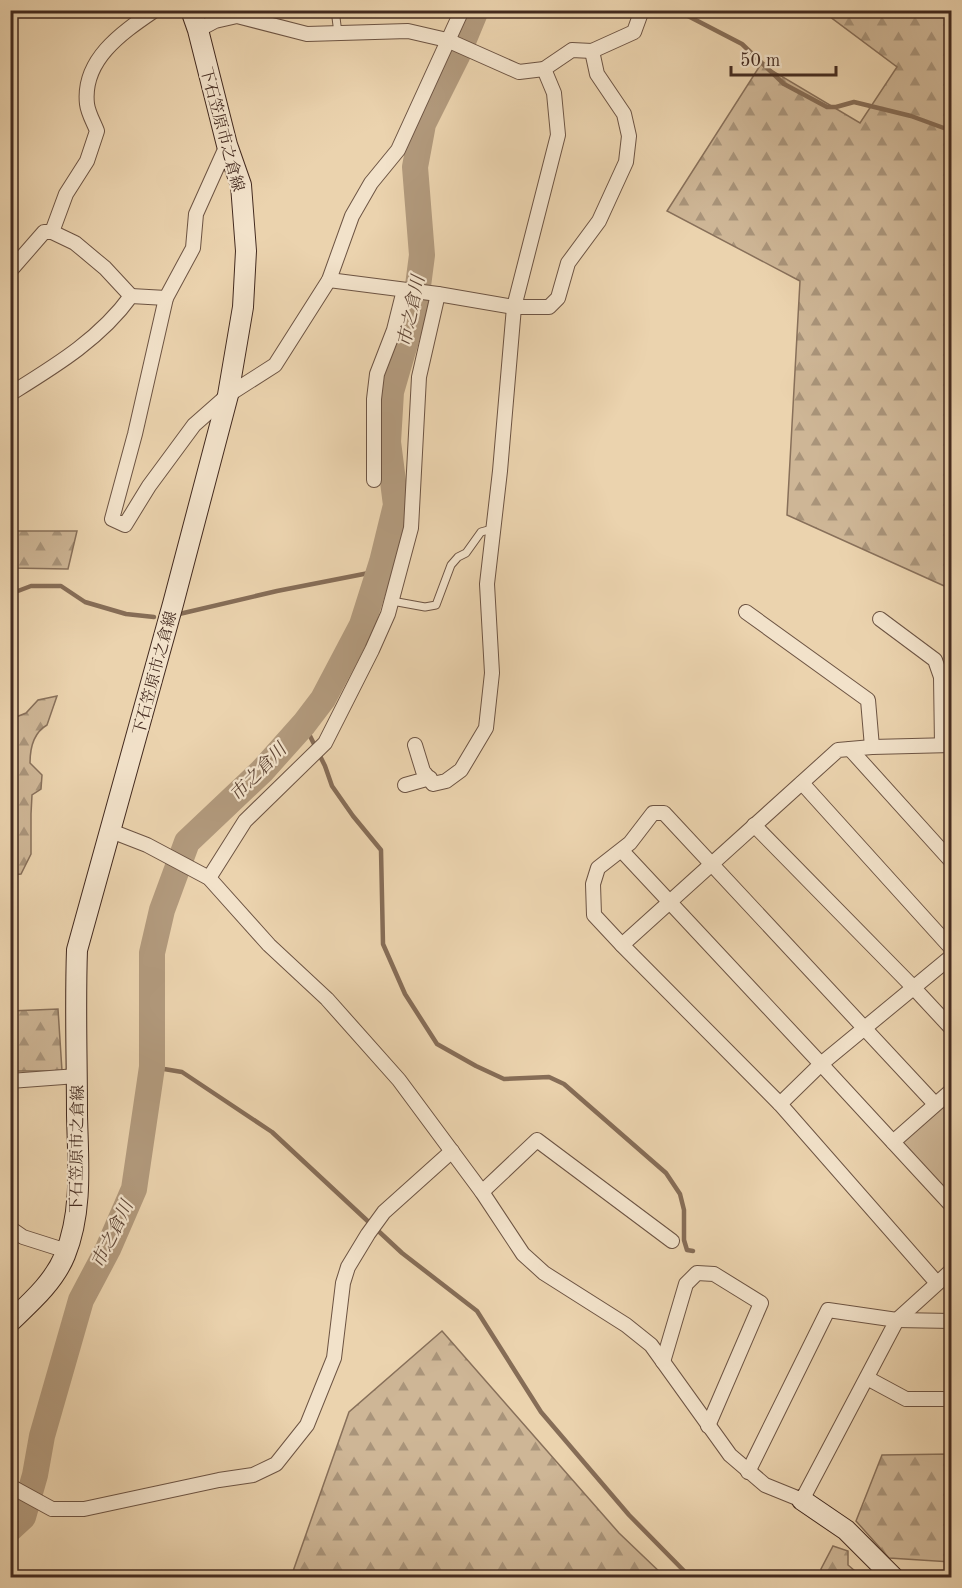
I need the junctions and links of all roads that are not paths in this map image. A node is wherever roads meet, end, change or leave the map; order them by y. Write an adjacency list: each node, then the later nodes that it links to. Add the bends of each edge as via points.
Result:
1 (155, 10): 12 (street, via 103,52 89,75 87,105 97,131)
2 (191, 10): 6 (main road, 下石笠原市之倉線)
3 (335, 10): 7 (lane)
4 (462, 10): 8 (street)
5 (642, 10): 9 (street, via 634,32)
6 (198, 30): 7 (street, via 237,16 307,34); 11 (main road, 下石笠原市之倉線)
7 (338, 33): 8 (street, via 408,31)
8 (447, 40): 10 (street, via 519,72); 14 (street, via 398,150 371,183 352,216)
9 (592, 51): 10 (street, via 572,50); 19 (street, via 597,74 624,114 629,136 626,162 599,221 568,263 558,298 549,307)
10 (544, 69): 19 (street, via 554,93 558,135)
11 (227, 145): 18 (street, via 196,214 193,248); 21 (main road, 下石笠原市之倉線, via 241,185 246,251 243,307)
12 (52, 232): 13 (street, via 44,232); 17 (street, via 75,243)
13 (10, 271)
14 (329, 280): 15 (street); 21 (street, via 275,365)
15 (404, 290): 16 (street); 22 (street, via 377,374)
16 (438, 294): 19 (street); 24 (street, via 419,377 411,528)
17 (131, 296): 18 (street); 20 (street, via 115,317 66,359)
18 (166, 298): 21 (street, via 112,519 125,525 194,425)
19 (513, 307): 23 (street)
20 (10, 394)
21 (228, 395): 35 (main road, 下石笠原市之倉線)
22 (374, 480)
23 (492, 529): 24 (lane, via 481,532 466,553 451,565 436,605 408,606); 31 (street, via 487,595 492,673 486,728 461,770 446,781 433,784)
24 (392, 601): 39 (street, via 325,743 244,821)
25 (746, 612): 29 (street, via 868,700)
26 (880, 619): 28 (street, via 935,660)
27 (415, 745): 31 (street, via 423,771)
28 (947, 745): 29 (street)
29 (872, 747): 30 (street)
30 (850, 749): 32 (street, via 838,750); 37 (street)
31 (430, 778): 33 (street)
32 (802, 783): 34 (street); 42 (street)
33 (405, 785)
34 (754, 825): 38 (street); 44 (street)
35 (111, 831): 39 (street); 48 (main road, 下石笠原市之倉線, via 77,950)
36 (622, 851): 38 (street, via 653,813 664,813); 40 (street); 41 (street, via 598,868 592,884 594,915)
37 (951, 862)
38 (712, 865): 40 (street); 45 (street)
39 (209, 878): 54 (street, via 269,945 327,999 399,1080)
40 (669, 904): 41 (street); 47 (street)
41 (622, 945): 51 (street)
42 (951, 949)
43 (951, 956): 44 (street)
44 (913, 987): 45 (street); 46 (street)
45 (864, 1028): 47 (street); 52 (street)
46 (951, 1029)
47 (821, 1064): 51 (street); 53 (street)
48 (77, 1076): 49 (street); 59 (main road, 下石笠原市之倉線, via 78,1190)
49 (10, 1081)
50 (951, 1090): 52 (street)
51 (780, 1104): 61 (street)
52 (935, 1104): 53 (street)
53 (893, 1142): 56 (street)
54 (452, 1151): 55 (street); 70 (street, via 384,1212 348,1267 333,1358 307,1425 276,1464 254,1475 84,1509 52,1509)
55 (482, 1192): 58 (street, via 537,1140); 65 (street, via 523,1254 544,1273 626,1325 651,1345)
56 (951, 1206)
57 (10, 1228): 59 (street, via 24,1237)
58 (672, 1241)
59 (67, 1251): 64 (main road, 下石笠原市之倉線, via 45,1288)
60 (951, 1270): 61 (street)
61 (937, 1283): 62 (street)
62 (897, 1320): 63 (street); 66 (street); 69 (street, via 828,1310)
63 (951, 1321)
64 (10, 1322)
65 (663, 1362): 68 (street); 68 (street, via 686,1284 697,1273 714,1274 760,1303)
66 (867, 1378): 67 (street, via 906,1399); 71 (street)
67 (951, 1399)
68 (708, 1426): 69 (street)
69 (748, 1472): 71 (street, via 765,1485)
70 (10, 1486)
71 (802, 1500): 72 (main road, via 846,1530)
72 (894, 1578)

